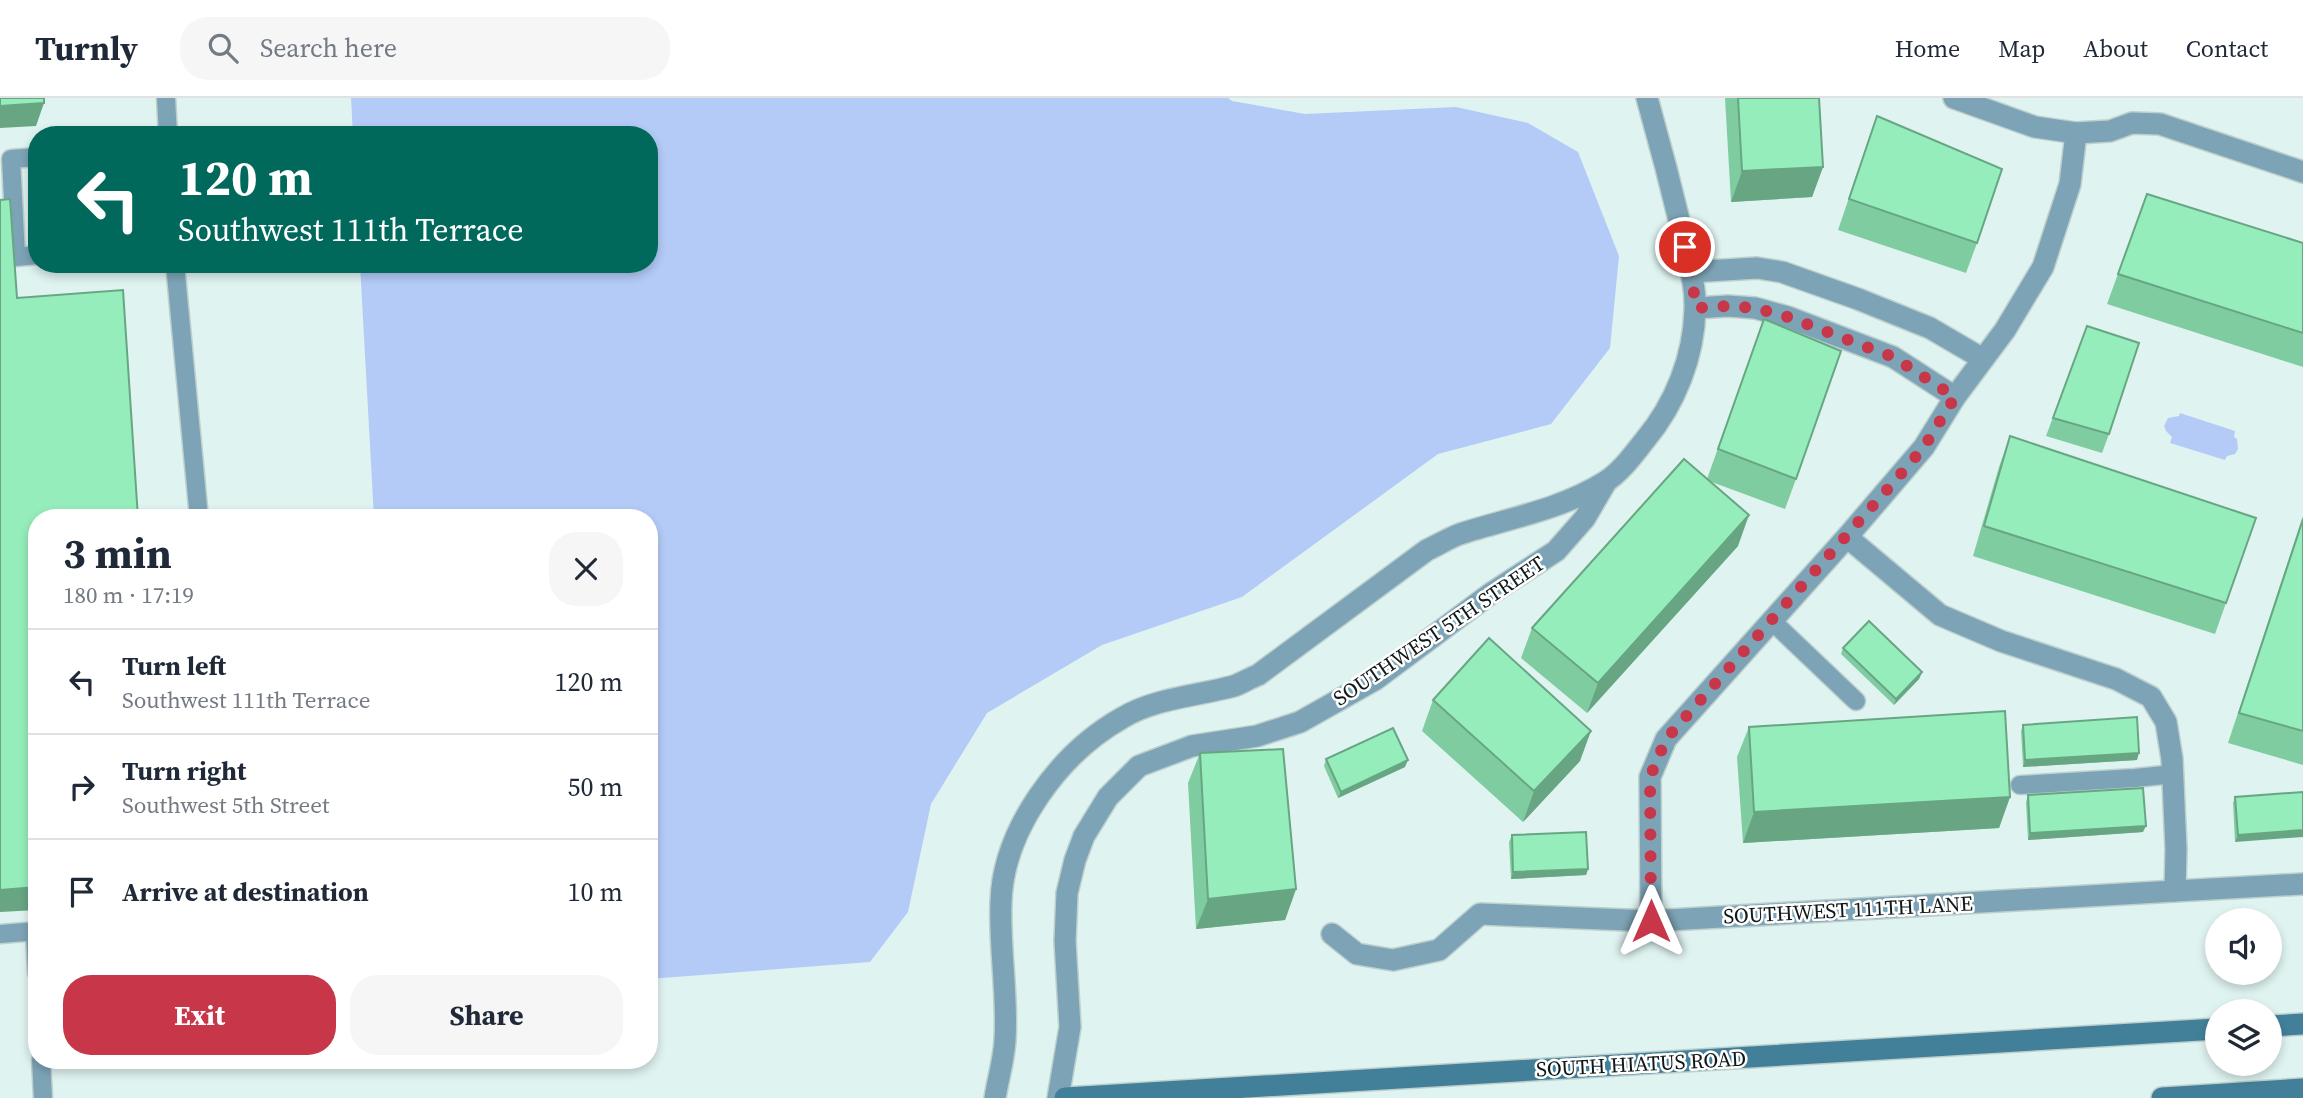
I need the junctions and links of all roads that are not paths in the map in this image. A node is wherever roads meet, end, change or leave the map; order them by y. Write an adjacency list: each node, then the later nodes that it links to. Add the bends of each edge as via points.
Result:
1 (166, 98): 4 (lane)
2 (1647, 98): 9 (street, SOUTHWEST 5TH STREET)
3 (1954, 98): 5 (street, via 2035,127)
4 (168, 126)
5 (2076, 133): 7 (street, via 2110,131 2132,123 2160,124); 12 (street, via 2070,184 2043,267)
6 (28, 158): 8 (lane, via 11,159 16,257)
7 (2303, 172)
8 (28, 256)
9 (1691, 272): 11 (street, SOUTHWEST 5TH STREET); 12 (street, via 1757,268 1782,272 1930,328)
10 (176, 273): 15 (lane)
11 (1696, 308): 13 (street, via 1755,308 1788,317 1893,357); 14 (street, SOUTHWEST 5TH STREET, via 1690,349 1675,395 1652,432)
12 (1983, 359): 13 (street)
13 (1955, 397): 16 (street, via 1924,447)
14 (1606, 482): 33 (street, SOUTHWEST 5TH STREET, via 1556,505 1458,535 1427,550 1258,675 1122,717 1063,763 1025,820 1004,877 1005,1040); 34 (street, SOUTHWEST 5TH STREET, via 1585,519 1556,551 1376,679 1300,722 1257,736 1192,746 1139,766 1108,797 1084,836 1067,893 1070,1027)
15 (198, 509)
16 (1847, 537): 17 (street); 19 (street, via 1940,615 2001,641 2116,679 2151,697 2166,723)
17 (1772, 621): 18 (lane); 23 (street, via 1666,739 1650,777)
18 (1856, 701)
19 (2174, 774): 20 (lane); 22 (street)
20 (2020, 785)
21 (2303, 884): 22 (street, SOUTHWEST 111TH LANE)
22 (2175, 891): 23 (street, SOUTHWEST 111TH LANE)
23 (1651, 921): 26 (street, SOUTHWEST 111TH LANE, via 1480,914 1438,950 1393,960 1357,954)
24 (28, 932): 25 (lane)
25 (0, 934)
26 (1332, 934)
27 (2303, 1024): 28 (main road)
28 (2282, 1025)
29 (2205, 1030): 35 (main road, SOUTH HIATUS ROAD)
30 (41, 1069): 32 (lane)
31 (2303, 1089): 36 (main road)
32 (43, 1098)
33 (995, 1098)
34 (1058, 1098)
35 (1065, 1098)
36 (2162, 1098)

